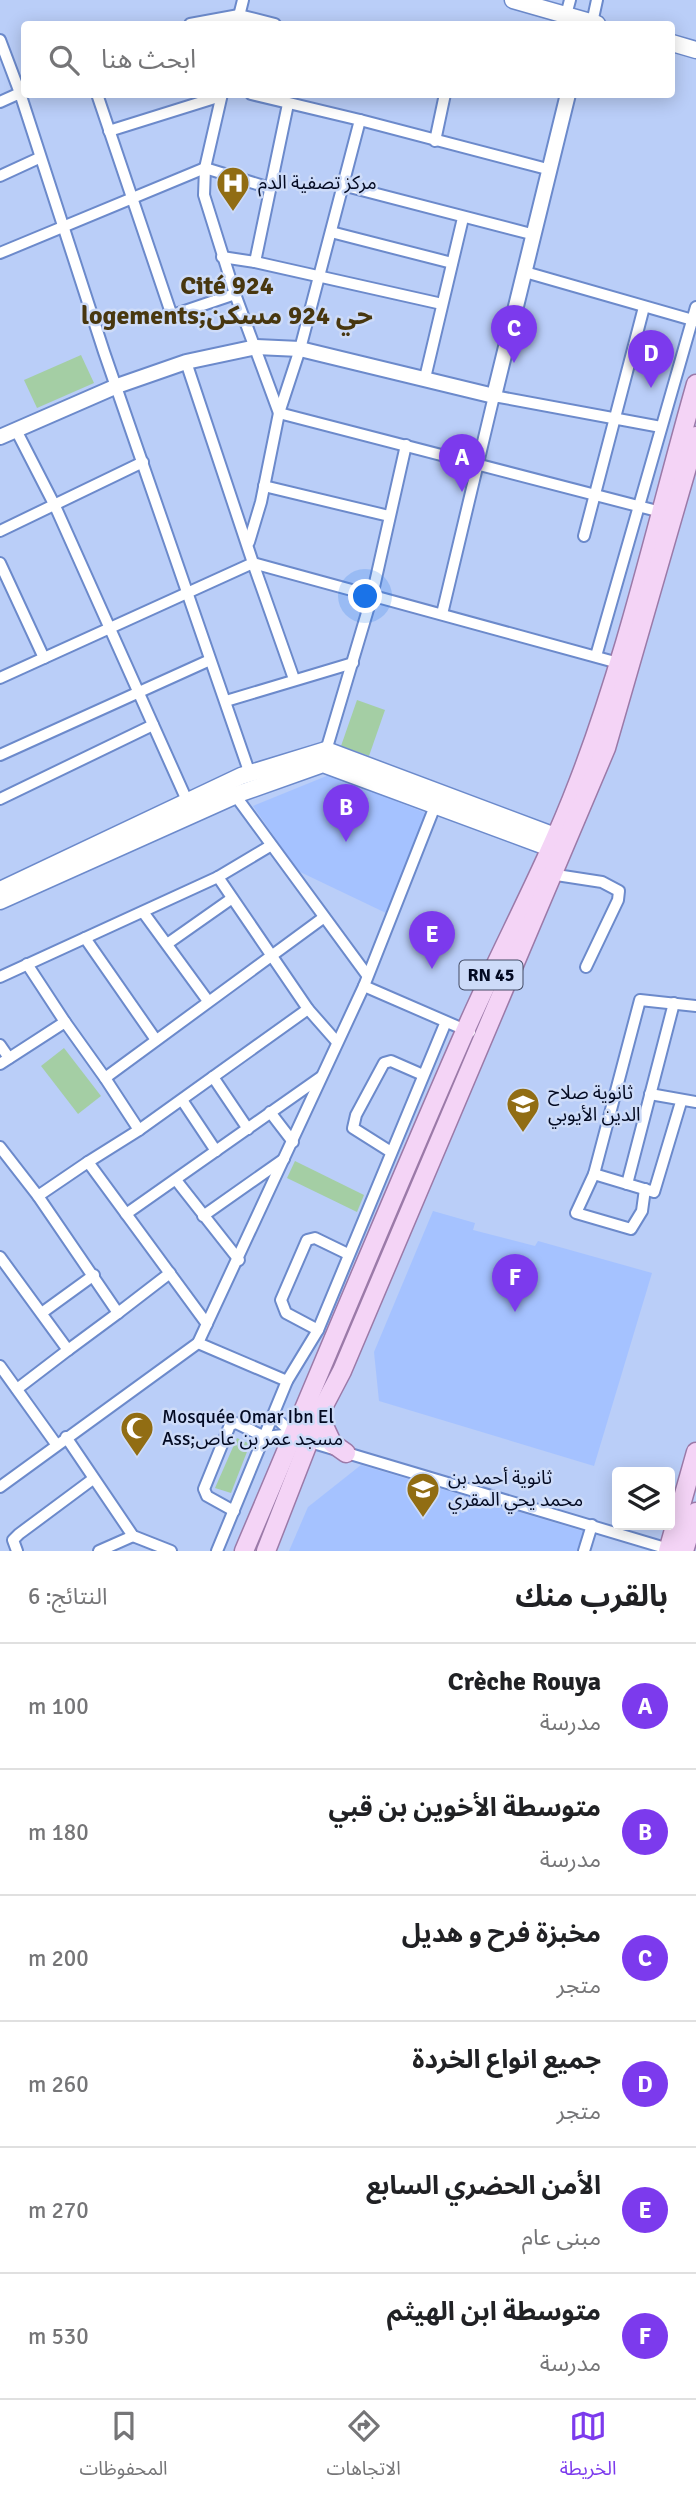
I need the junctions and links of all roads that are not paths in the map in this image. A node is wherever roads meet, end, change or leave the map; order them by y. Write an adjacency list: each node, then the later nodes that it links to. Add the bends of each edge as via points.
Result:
1 (243, 0): 5 (street)
2 (513, 0): 4 (main road)
3 (597, 0): 7 (street)
4 (568, 8): 6 (main road)
5 (238, 20)
6 (587, 21)
7 (592, 21)
8 (0, 40): 11 (street)
9 (675, 44): 10 (main road)
10 (696, 50)
11 (21, 90)
12 (21, 92): 20 (street)
13 (24, 98): 25 (street)
14 (98, 98): 23 (street)
15 (211, 98): 23 (street)
16 (219, 98): 26 (street)
17 (266, 98): 21 (street)
18 (444, 98): 24 (street)
19 (564, 98): 27 (street)
20 (0, 102)
21 (288, 104): 22 (street); 30 (street)
22 (359, 120): 24 (street); 29 (street)
23 (109, 131): 31 (street)
24 (435, 141): 27 (street)
25 (39, 158): 28 (street); 33 (street)
26 (205, 168): 30 (street); 31 (street); 37 (street, via 204,195)
27 (551, 170): 35 (street)
28 (0, 176)
29 (342, 185): 32 (street); 34 (street)
30 (270, 188): 38 (street)
31 (132, 197): 33 (street); 42 (street, via 173,314)
32 (463, 218): 35 (street); 39 (street)
33 (62, 225): 36 (street); 52 (street)
34 (331, 232): 39 (street); 41 (street)
35 (535, 235): 40 (street)
36 (0, 253)
37 (222, 257): 38 (street); 42 (street)
38 (255, 262): 41 (street)
39 (452, 263): 43 (street)
40 (525, 272): 44 (street); 53 (street)
41 (319, 277): 43 (street); 48 (street)
42 (235, 294): 47 (street)
43 (442, 304): 50 (street)
44 (643, 307): 46 (street); 55 (street)
45 (696, 307): 46 (street)
46 (694, 321): 56 (street)
47 (256, 347): 48 (street); 49 (street); 54 (street)
48 (300, 349): 50 (street); 54 (street)
49 (186, 362): 52 (street); 71 (street)
50 (425, 379): 53 (street)
51 (696, 384): 67 (main road, RN 45)
52 (117, 386): 57 (street); 61 (street)
53 (494, 396): 55 (street); 62 (street)
54 (279, 413): 60 (street); 63 (street)
55 (616, 418): 56 (street); 64 (street)
56 (661, 427): 66 (street)
57 (16, 430): 59 (street); 65 (street)
58 (696, 436): 67 (main road, RN 45)
59 (0, 437)
60 (407, 445): 62 (street); 68 (street)
61 (143, 462): 65 (street); 74 (street)
62 (477, 463): 64 (street); 76 (street)
63 (264, 486): 68 (street); 71 (street)
64 (593, 495): 66 (street); 70 (street)
65 (55, 506): 69 (street); 77 (street)
66 (638, 507): 67 (street); 78 (street)
67 (666, 514): 82 (main road, RN 45)
68 (389, 516): 75 (street)
69 (0, 531)
70 (584, 536)
71 (248, 542): 73 (street)
72 (0, 562): 79 (street)
73 (253, 563): 74 (street); 75 (street); 84 (street)
74 (187, 593): 77 (street); 80 (street)
75 (372, 596): 76 (street); 81 (street)
76 (442, 614): 78 (street)
77 (110, 628): 79 (street); 85 (street)
78 (596, 656): 82 (street)
79 (44, 658): 83 (street)
80 (210, 660): 85 (street); 86 (street)
81 (352, 663): 84 (street); 89 (street)
82 (624, 665): 95 (main road, RN 45); 97 (main road, RN 45, via 606,748)
83 (0, 678)
84 (294, 679): 86 (street)
85 (139, 693): 87 (street); 88 (street)
86 (226, 701): 90 (street)
87 (153, 725): 92 (street); 94 (street)
88 (0, 755)
89 (325, 757): 90 (main road); 91 (main road); 93 (main road)
90 (250, 774): 91 (main road)
91 (231, 789): 94 (main road); 96 (street)
92 (0, 799)
93 (438, 800): 95 (main road); 109 (street)
94 (190, 807): 99 (main road)
95 (553, 842): 97 (main road, RN 45)
96 (271, 846): 98 (street); 102 (street)
97 (547, 873): 107 (street, via 602,881 619,891); 116 (main road, RN 45); 117 (main road, RN 45)
98 (218, 877): 100 (street); 101 (street)
99 (1, 893)
100 (231, 899): 104 (street); 105 (street)
101 (143, 912): 103 (street); 104 (street)
102 (323, 918): 105 (street); 109 (street)
103 (85, 938): 106 (street); 118 (street)
104 (167, 944): 110 (street)
105 (271, 954): 110 (street); 113 (street)
106 (27, 964): 108 (street); 114 (street)
107 (586, 967)
108 (0, 976)
109 (366, 981): 115 (street); 119 (street)
110 (208, 1001): 118 (street)
111 (674, 1003): 112 (street); 128 (street); 141 (street, via 640,1000)
112 (696, 1006)
113 (308, 1009): 119 (street); 124 (street)
114 (65, 1022): 121 (street); 125 (street)
115 (445, 1024): 116 (street); 122 (street)
116 (466, 1030): 117 (street); 126 (main road, RN 45)
117 (484, 1039): 127 (main road, RN 45)
118 (156, 1040): 125 (street)
119 (337, 1042): 123 (street)
120 (0, 1045): 121 (street)
121 (5, 1061)
122 (424, 1075): 138 (street); 138 (street, via 391,1061 384,1063 356,1115 353,1128)
123 (321, 1076): 132 (street); 135 (street)
124 (213, 1077): 129 (street); 133 (street)
125 (105, 1078): 134 (street)
126 (442, 1085): 127 (main road); 165 (main road, RN 45)
127 (459, 1092): 163 (main road, RN 45, via 347,1360)
128 (650, 1094): 130 (street); 143 (street)
129 (182, 1100): 134 (street); 137 (street)
130 (681, 1102): 131 (street); 144 (street, via 654,1192)
131 (696, 1102)
132 (270, 1112): 133 (street); 135 (street)
133 (248, 1129): 137 (street)
134 (139, 1130): 140 (street)
135 (293, 1142): 139 (street)
136 (0, 1147): 145 (street)
137 (216, 1151): 142 (street)
138 (391, 1152): 148 (street)
139 (287, 1157): 147 (street); 150 (street)
140 (88, 1162): 145 (street); 146 (street)
141 (594, 1174): 143 (street); 144 (street, via 576,1213 631,1229 642,1210)
142 (176, 1180): 146 (street); 147 (street)
143 (627, 1184): 144 (street)
144 (645, 1189)
145 (38, 1196): 153 (street)
146 (126, 1214): 151 (street)
147 (203, 1216): 150 (street)
148 (348, 1254): 157 (street); 157 (street, via 315,1238 307,1240 281,1300 286,1313)
149 (0, 1257): 152 (street)
150 (239, 1259): 156 (street)
151 (170, 1273): 155 (street); 156 (street)
152 (5, 1274): 154 (street)
153 (94, 1275): 154 (street); 155 (street)
154 (43, 1312): 159 (street)
155 (118, 1313): 159 (street)
156 (207, 1324): 158 (street)
157 (318, 1330): 161 (street)
158 (198, 1343): 161 (street); 167 (street)
159 (68, 1350): 162 (street)
160 (0, 1366): 162 (street)
161 (287, 1381): 164 (street)
162 (17, 1389): 167 (street)
163 (319, 1415): 168 (main road, RN 45); 169 (main road, via 332,1443)
164 (275, 1417): 165 (street); 166 (street)
165 (293, 1434): 166 (street); 168 (street); 182 (main road, RN 45)
166 (265, 1437): 173 (street); 173 (street, via 236,1423 230,1426 204,1489 207,1496)
167 (61, 1441): 171 (street); 172 (street)
168 (310, 1442): 169 (street); 183 (main road, RN 45)
169 (346, 1452): 175 (street)
170 (696, 1452): 177 (main road)
171 (93, 1479): 176 (street); 178 (street, via 19,1534 13,1540)
172 (0, 1487)
173 (234, 1511): 181 (street)
174 (695, 1520): 177 (main road)
175 (592, 1525): 177 (street); 184 (street)
176 (132, 1536): 179 (street); 180 (street)
177 (668, 1550)
178 (17, 1551)
179 (99, 1551)
180 (171, 1551)
181 (217, 1551)
182 (244, 1551)
183 (266, 1551)
184 (584, 1551)

